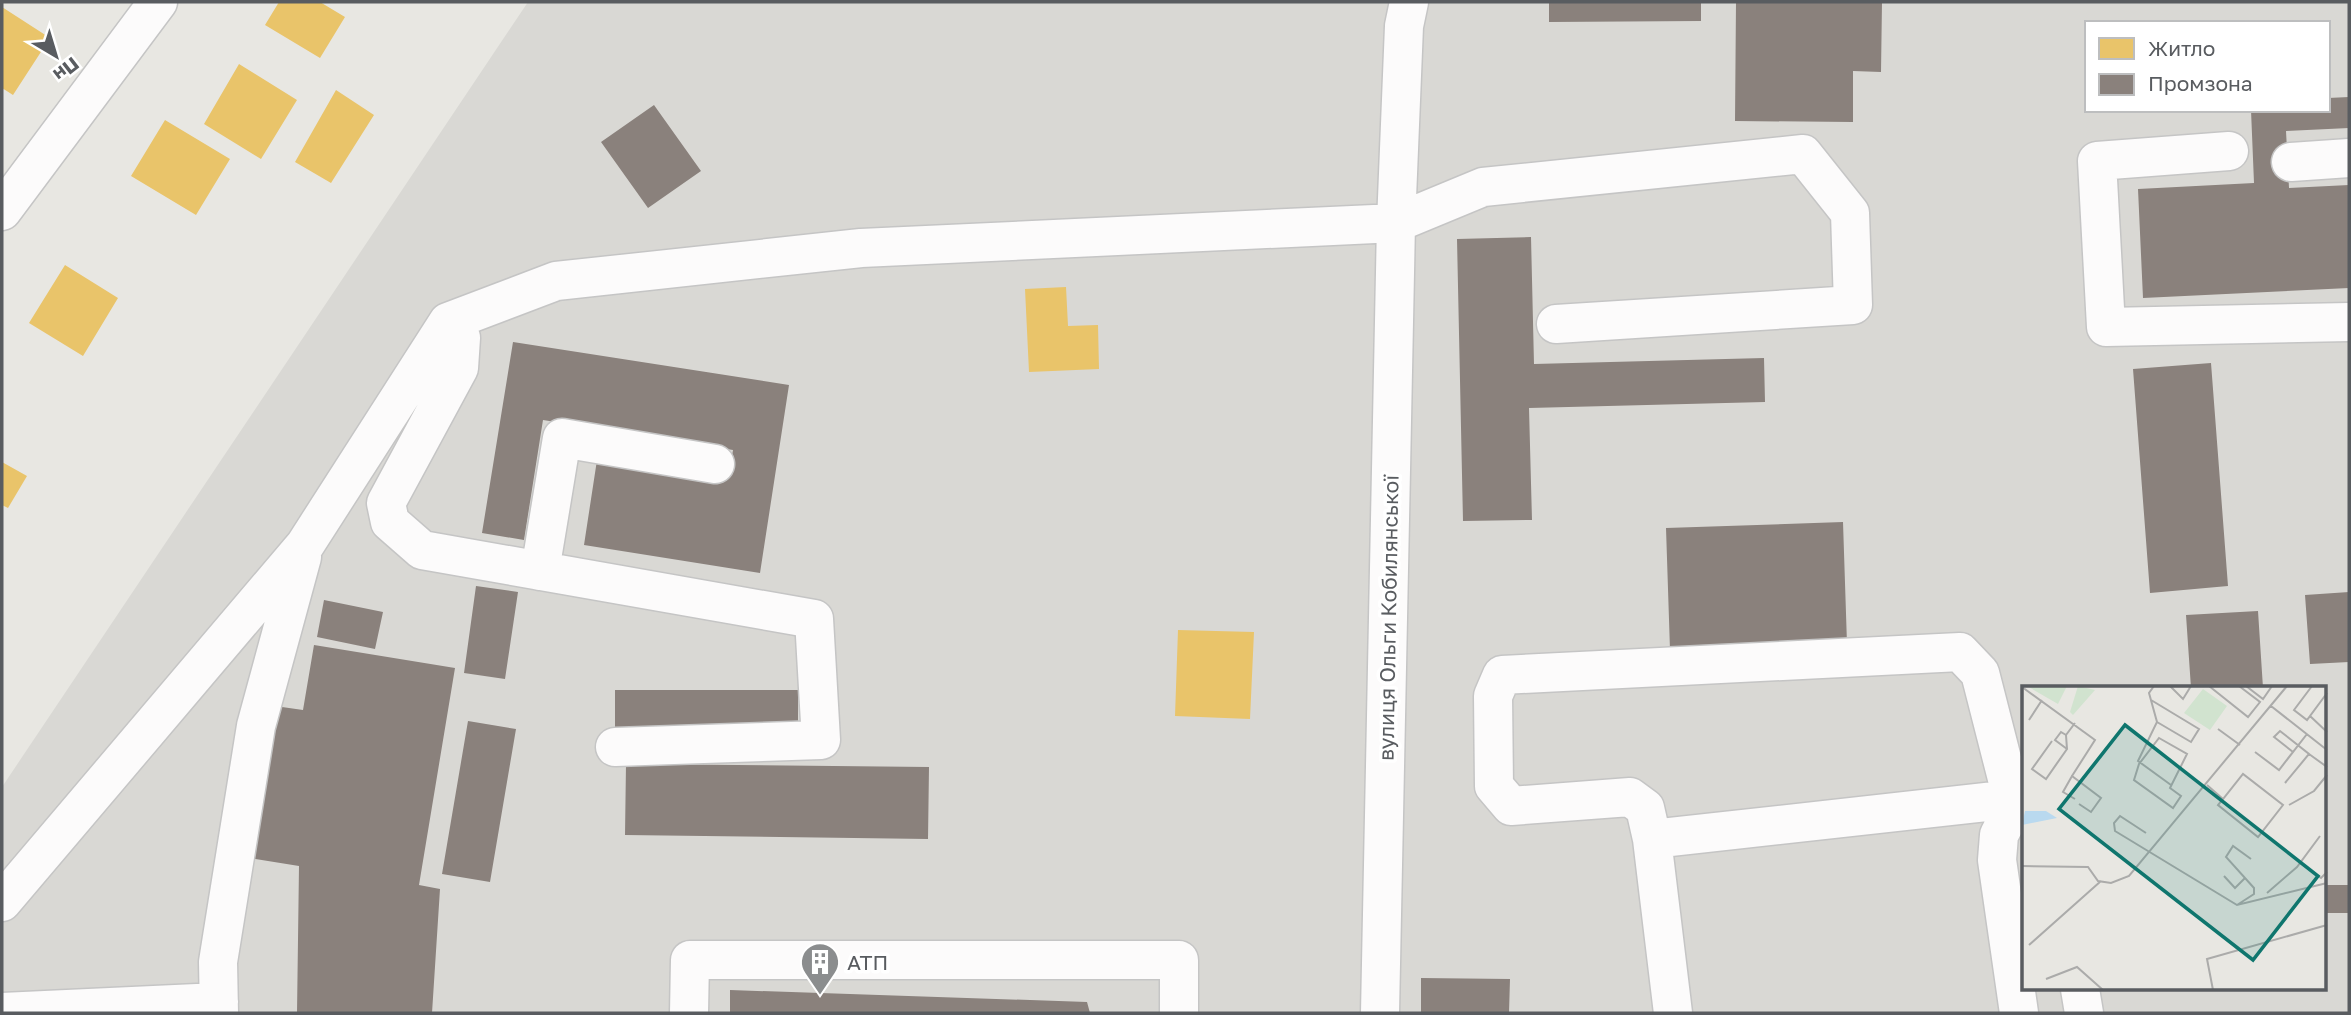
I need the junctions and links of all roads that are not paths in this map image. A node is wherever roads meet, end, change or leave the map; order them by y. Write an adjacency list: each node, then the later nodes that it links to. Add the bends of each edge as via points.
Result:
1 (158, 2): 6 (street)
2 (1409, 2): 7 (street, вулиця Ольги Кобилянської, via 1404,26)
3 (2229, 151): 9 (street, via 2096,161 2106,327)
4 (2349, 158): 5 (street)
5 (2291, 162)
6 (2, 212)
7 (1396, 223): 8 (street, via 861,248 556,281); 10 (street, via 1483,187 1803,153 1850,213 1853,305); 23 (street, вулиця Ольги Кобилянської)
8 (448, 322): 12 (street); 13 (street, via 461,338 459,368 386,503 390,522 422,550)
9 (2349, 322)
10 (1556, 324)
11 (715, 464): 13 (street, via 562,438)
12 (305, 545): 17 (street); 19 (street, via 256,726 218,962)
13 (540, 570): 14 (street, via 814,619 821,740)
14 (615, 747)
15 (2019, 808): 16 (street, via 1996,801); 16 (street, via 1980,673 1960,652 1503,675 1493,696 1494,786 1511,806 1630,796 1645,808); 25 (street, via 1999,835 1997,860)
16 (1652, 839): 24 (street)
17 (2, 902)
18 (2080, 990): 26 (street)
19 (219, 1008): 20 (street)
20 (2, 1012)
21 (689, 1013): 22 (street, via 690,960 1179,960)
22 (1179, 1013)
23 (1380, 1013)
24 (1673, 1013)
25 (2018, 1013)
26 (2084, 1013)

